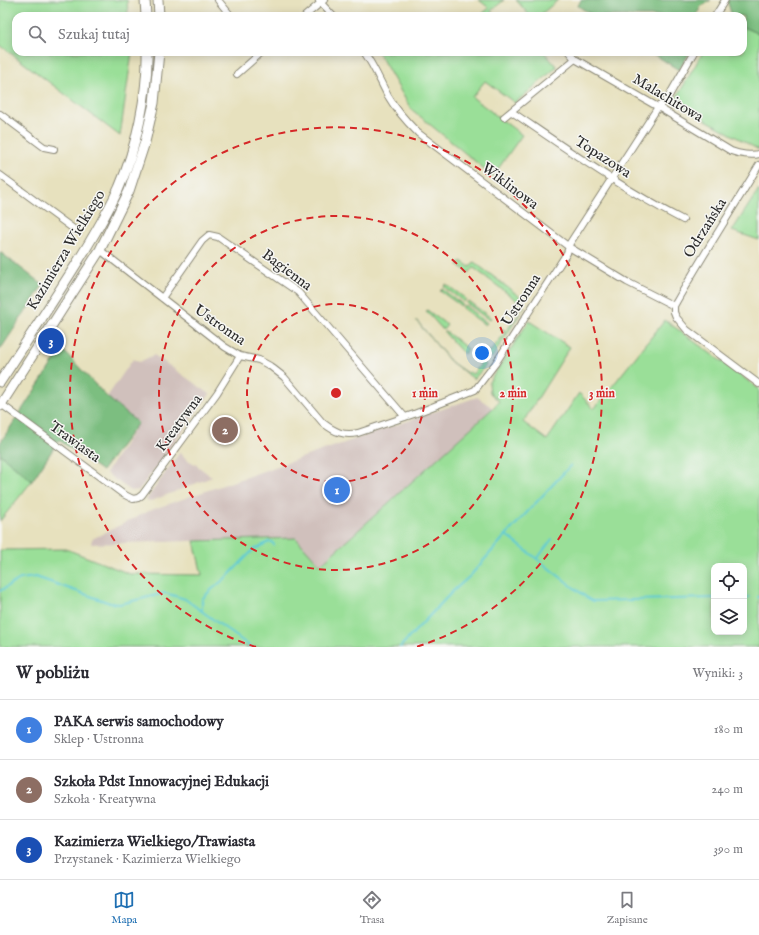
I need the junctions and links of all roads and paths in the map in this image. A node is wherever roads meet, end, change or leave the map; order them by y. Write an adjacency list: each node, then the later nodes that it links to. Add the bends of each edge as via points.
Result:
1 (145, 0): 6 (main road)
2 (158, 0): 7 (main road)
3 (218, 0): 8 (street)
4 (724, 0): 11 (street)
5 (321, 1): 9 (street); 10 (street)
6 (146, 12)
7 (159, 12)
8 (228, 12)
9 (309, 12)
10 (330, 12)
11 (717, 12)
12 (147, 56): 36 (main road, Kazimierza Wielkiego, via 141,112 132,149 118,188 90,242)
13 (159, 56): 32 (main road, Kazimierza Wielkiego, via 154,103 146,142 129,191)
14 (257, 56): 19 (street)
15 (367, 56): 31 (street, Wiklinowa, via 388,97 418,133)
16 (572, 56): 18 (street, Malachitowa)
17 (692, 56): 20 (street, Ustronna, via 666,100)
18 (575, 59): 20 (street, Malachitowa); 21 (street)
19 (237, 74)
20 (658, 107): 25 (street, Malachitowa, via 735,153); 28 (street, Ustronna)
21 (512, 112): 23 (street); 28 (street, Topazowa)
22 (0, 114): 24 (street, via 44,147)
23 (504, 118)
24 (54, 148)
25 (759, 154)
26 (759, 165): 34 (street, Odrzańska)
27 (0, 175): 30 (street)
28 (612, 179): 29 (street, Topazowa); 31 (street, Ustronna)
29 (683, 220)
30 (75, 230)
31 (569, 247): 34 (street, Wiklinowa, via 627,282); 39 (street, Ustronna, via 495,364 475,390)
32 (100, 250): 33 (street, Ustronna); 38 (main road, Kazimierza Wielkiego)
33 (162, 298): 35 (street, Ustronna, via 225,348); 39 (street, Bagienna, via 202,241 209,235 218,237 298,292)
34 (674, 306): 37 (street, via 676,317 688,330)
35 (240, 356): 39 (street, Ustronna, via 259,360 275,370 323,423 342,434 358,433); 40 (street, Kreatywna, via 217,393 142,495)
36 (0, 382)
37 (759, 384)
38 (1, 405): 40 (street, Trawiasta)
39 (405, 417)
40 (133, 499)

